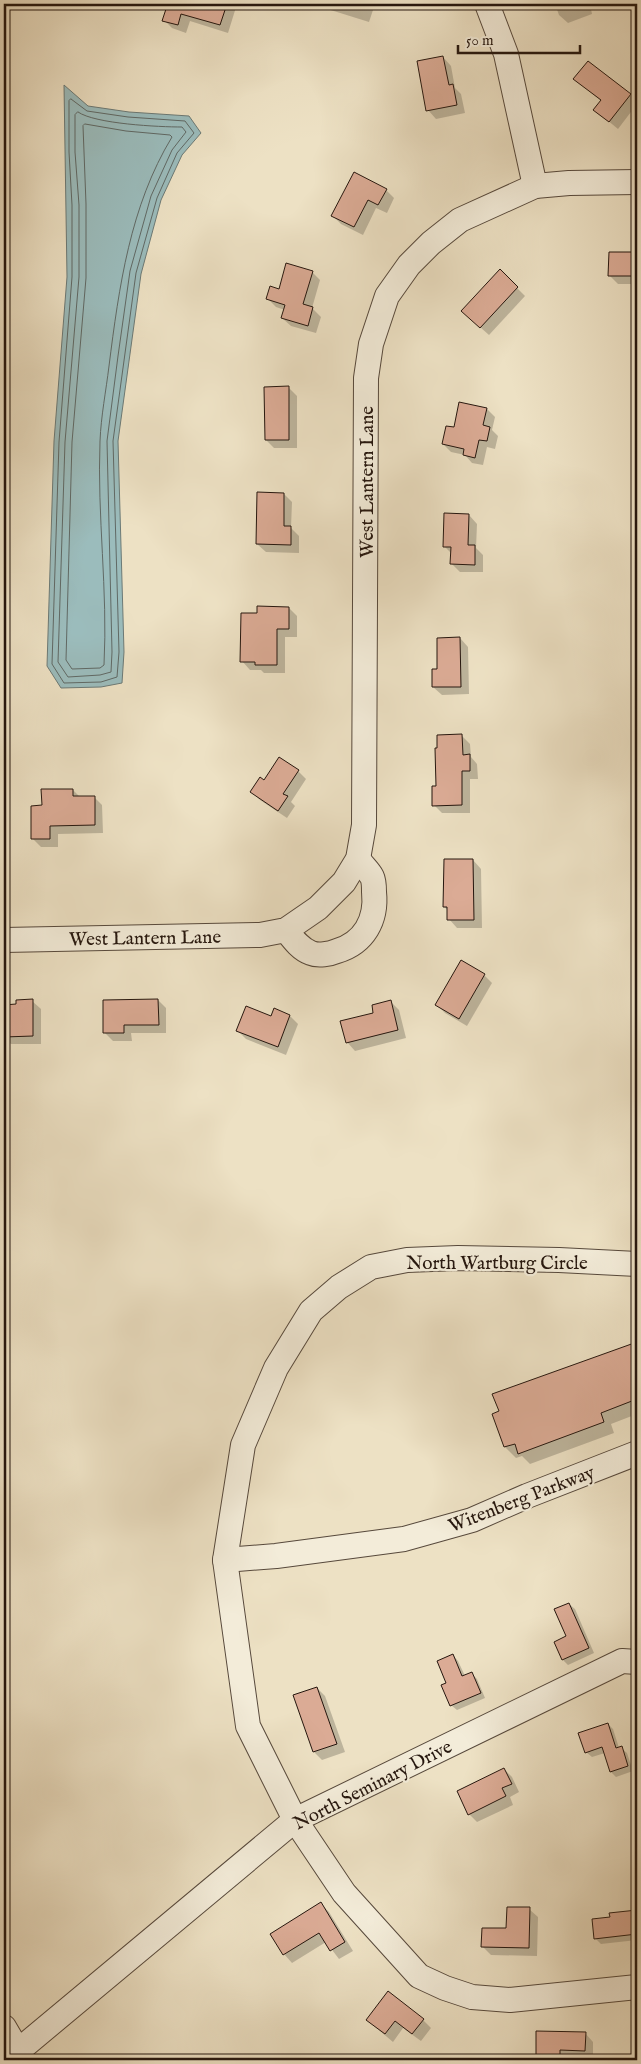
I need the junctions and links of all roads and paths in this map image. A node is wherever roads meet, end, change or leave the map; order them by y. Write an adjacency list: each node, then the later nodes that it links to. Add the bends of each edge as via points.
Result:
1 (487, 4): 3 (street, via 506,54)
2 (637, 182): 3 (street, West Lantern Lane)
3 (535, 186): 4 (street, West Lantern Lane, via 460,220 431,242 386,296 371,344 366,378 364,825)
4 (358, 860): 5 (street, West Lantern Lane, via 344,882 318,908); 5 (street, via 373,878 374,896 370,926 359,940 330,954 312,954 296,944)
5 (286, 930): 6 (street, West Lantern Lane, via 260,935)
6 (4, 940)
7 (637, 1264): 9 (street, North Wartburg Circle, via 458,1258 407,1260 371,1267 339,1287 312,1311 281,1360 243,1445)
8 (637, 1453): 9 (street, Witenberg Parkway, via 472,1520 404,1539)
9 (225, 1560): 11 (street, North Wartburg Circle, via 248,1726)
10 (637, 1662): 11 (street, North Seminary Drive, via 622,1661)
11 (294, 1820): 12 (street, North Wartburg Circle, via 344,1893 419,1976 472,1997 510,2000); 14 (street, North Seminary Drive)
12 (637, 1987)
13 (4, 2027): 14 (street)
14 (19, 2056)

